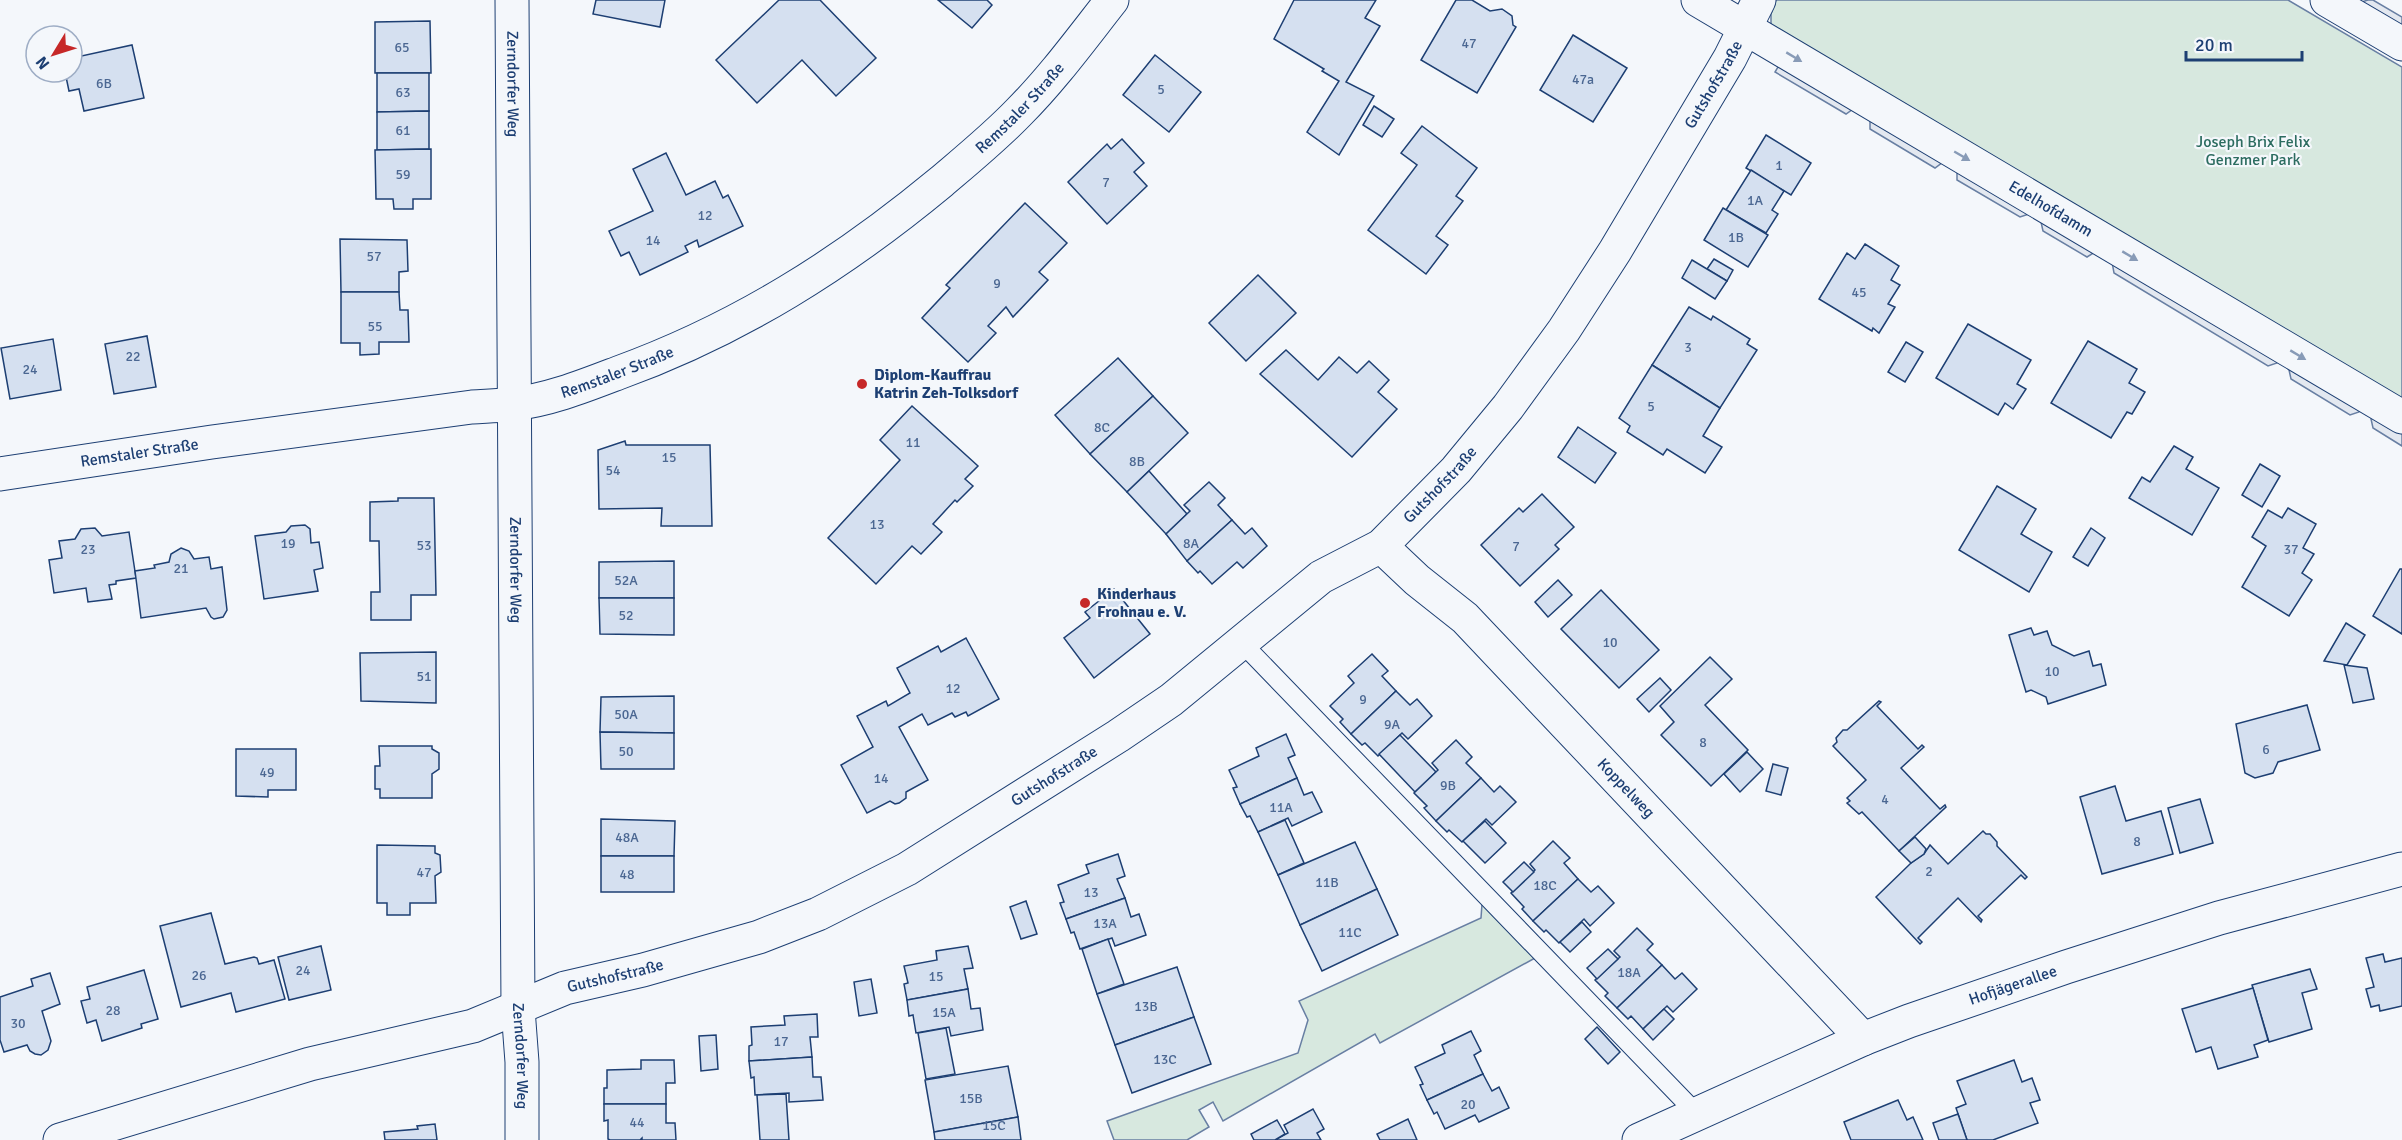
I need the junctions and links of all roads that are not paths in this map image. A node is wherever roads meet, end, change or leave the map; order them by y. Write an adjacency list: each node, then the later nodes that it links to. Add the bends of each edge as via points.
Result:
1 (512, 0): 7 (street, Zerndorfer Weg)
2 (1112, 0): 7 (street, Remstaler Straße, via 1051,76 998,133 892,222 836,262 772,303 677,350 592,383)
3 (1698, 0): 5 (street, Edelhofdamm)
4 (2327, 0): 6 (street)
5 (1752, 14): 8 (street, Edelhofdamm, one-way to 8); 10 (street, Gutshofstraße, via 1625,236 1564,330 1456,470)
6 (2402, 44)
7 (514, 404): 9 (street, Remstaler Straße, via 472,406); 13 (street, Zerndorfer Weg)
8 (2402, 417)
9 (0, 474)
10 (1381, 546): 11 (street, Gutshofstraße, via 1321,577); 14 (street, Koppelweg, via 1465,618)
11 (1242, 643): 13 (street, Gutshofstraße, via 1118,736 866,891 759,937 565,988); 15 (lane)
12 (2402, 869): 14 (street, Hofjägerallee, via 2219,918 2055,970)
13 (518, 1009): 16 (street, Gutshofstraße, via 473,1026 310,1064); 17 (street, Zerndorfer Weg)
14 (1863, 1039): 15 (street, Hofjägerallee)
15 (1697, 1114): 18 (street, Hofjägerallee)
16 (60, 1140)
17 (522, 1140)
18 (1639, 1140)

